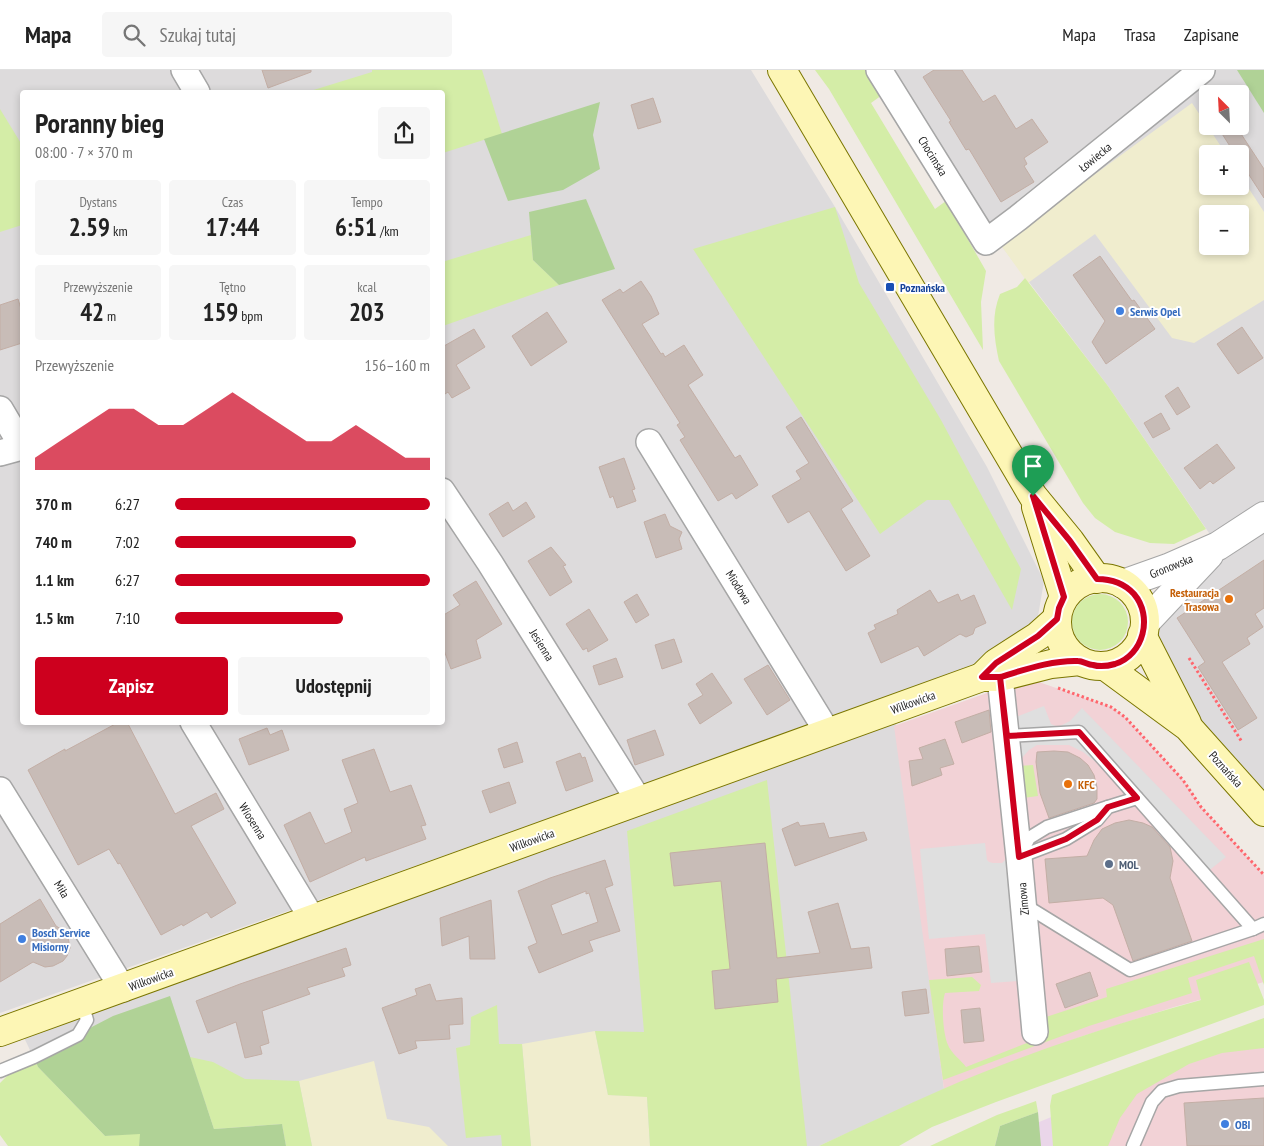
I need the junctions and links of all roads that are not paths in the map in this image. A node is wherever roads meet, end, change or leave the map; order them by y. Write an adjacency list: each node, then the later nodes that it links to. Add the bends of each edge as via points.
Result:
1 (184, 70): 5 (street)
2 (782, 70): 13 (main road)
3 (879, 70): 6 (street, Chocimska)
4 (1202, 70): 6 (street, Łowiecka)
5 (196, 90)
6 (986, 242)
7 (0, 409): 9 (street)
8 (649, 442): 23 (street, Miodowa)
9 (20, 443)
10 (20, 447): 11 (street)
11 (0, 454)
12 (445, 495): 27 (street, Jesienna)
13 (1033, 496): 16 (main road); 17 (main road)
14 (1264, 516): 15 (street, Gronowska)
15 (1218, 546): 16 (street, Gronowska, via 1168,568); 18 (street, Gronowska)
16 (1110, 582): 17 (main road, via 1079,584); 18 (main road, via 1136,597 1144,614)
17 (1061, 608): 19 (main road, via 1058,632 1062,643 1070,653); 20 (main road, Wilkowicka, via 1038,636 996,663)
18 (1144, 629): 19 (main road, via 1137,647 1128,656 1117,663); 22 (main road, Poznańska)
19 (1092, 663): 20 (main road, Wilkowicka, via 1051,664); 22 (main road, Poznańska)
20 (991, 677): 23 (main road, Wilkowicka); 24 (street, Zimowa)
21 (195, 725): 32 (street, Wiosenna)
22 (1188, 727): 29 (main road, Poznańska)
23 (828, 733): 27 (main road, Wilkowicka)
24 (1007, 736): 26 (lane, via 1079,732); 30 (street, Zimowa)
25 (0, 790): 34 (street, Miła)
26 (1137, 798): 28 (lane); 33 (lane)
27 (639, 801): 32 (main road, Wilkowicka)
28 (1108, 807): 30 (lane, via 1097,820 1066,839); 30 (lane, via 1047,827 1029,838)
29 (1264, 812)
30 (1019, 857): 31 (street, Zimowa)
31 (1023, 903): 33 (lane, via 1130,970); 37 (street, Zimowa)
32 (314, 920): 34 (main road, Wilkowicka)
33 (1258, 926)
34 (123, 989): 35 (main road, Wilkowicka)
35 (82, 1003): 36 (main road, Wilkowicka); 38 (lane, via 87,1020 78,1035)
36 (0, 1032)
37 (1035, 1032)
38 (0, 1071)
39 (1264, 1079): 40 (lane, via 1170,1087 1162,1091 1152,1102)
40 (1133, 1146)

